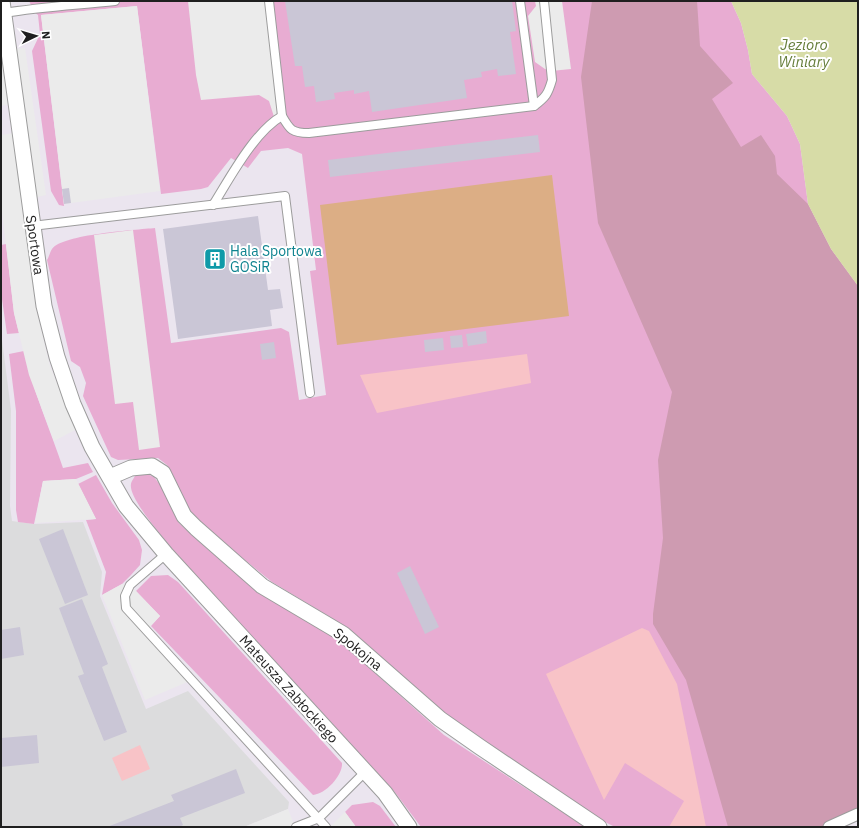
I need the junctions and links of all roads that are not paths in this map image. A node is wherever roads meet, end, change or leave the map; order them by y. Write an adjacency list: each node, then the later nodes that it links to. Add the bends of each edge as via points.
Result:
1 (115, 1): 5 (lane, via 75,6)
2 (269, 1): 7 (lane)
3 (520, 1): 6 (lane)
4 (544, 1): 6 (lane, via 552,80 545,98)
5 (3, 7): 9 (street, Sportowa)
6 (534, 106): 7 (lane, via 309,133 297,133 290,129)
7 (282, 116): 8 (lane, via 274,120 254,143)
8 (213, 205): 9 (lane); 10 (lane, via 285,196)
9 (32, 226): 11 (street, Sportowa, via 44,306 57,357 73,404 92,446)
10 (310, 393)
11 (110, 477): 12 (street, Mateusza Zabłockiego, via 126,506); 19 (street, Spokojna, via 132,468 152,466 163,473 184,516 262,586 343,634 440,719)
12 (166, 554): 13 (street, Mateusza Zabłockiego); 15 (lane, via 130,586 125,596 126,608)
13 (365, 772): 15 (lane); 18 (street, Mateusza Zabłockiego, via 385,793)
14 (858, 814): 20 (street)
15 (319, 818): 16 (lane); 17 (lane)
16 (296, 827)
17 (326, 827)
18 (409, 827)
19 (599, 827)
20 (829, 827)

